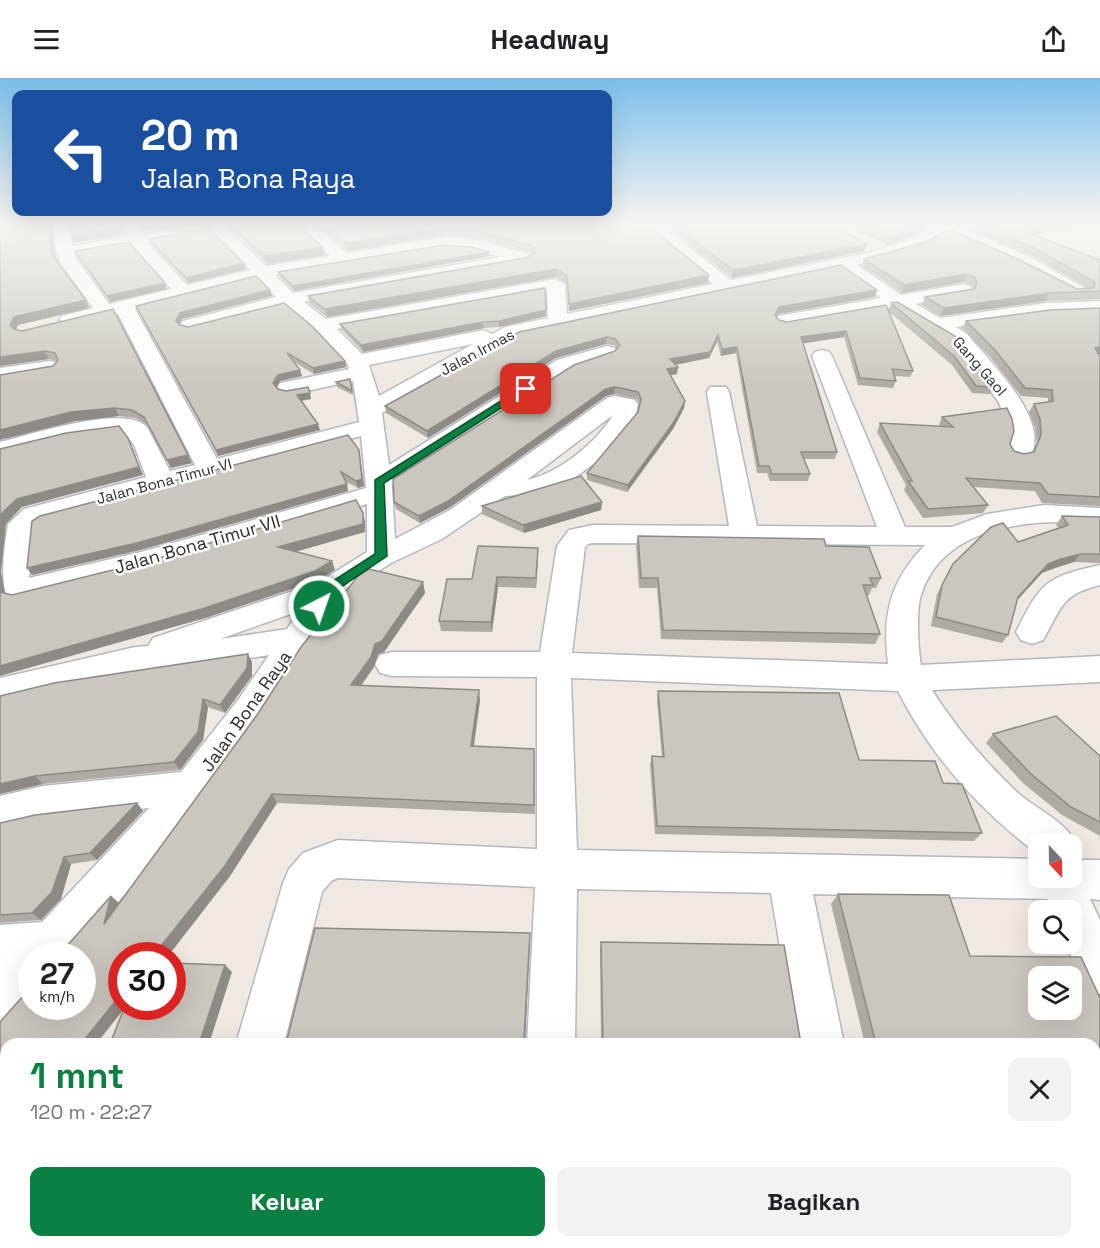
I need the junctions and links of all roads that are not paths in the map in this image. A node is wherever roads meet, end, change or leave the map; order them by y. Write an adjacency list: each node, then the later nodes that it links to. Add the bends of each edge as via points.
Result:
1 (86, 278): 17 (street)
2 (171, 278): 13 (street)
3 (241, 278): 13 (street)
4 (269, 278): 14 (street)
5 (412, 278): 14 (street)
6 (716, 278): 10 (street)
7 (773, 278): 10 (street, Jalan Irmas)
8 (864, 278): 15 (street, Gang Gaol)
9 (1056, 278): 12 (street)
10 (728, 287): 19 (street, Jalan Irmas)
11 (963, 290): 15 (street)
12 (1082, 291)
13 (183, 292): 17 (street)
14 (289, 299): 22 (street); 23 (street)
15 (896, 300): 18 (street); 20 (street, Gang Gaol)
16 (1100, 307): 20 (street, via 1046,309)
17 (114, 309): 21 (street); 35 (street)
18 (785, 320)
19 (558, 322): 23 (street, via 557,284); 24 (street, Jalan Irmas)
20 (938, 324): 34 (street, Gang Gaol, via 960,338 1009,400 1022,427)
21 (49, 325)
22 (190, 325)
23 (322, 326): 28 (street)
24 (512, 331): 28 (street); 32 (street, Jalan Irmas)
25 (607, 352): 37 (street, Jalan Bona Timur VII, via 565,365)
26 (822, 356): 41 (street)
27 (49, 367): 29 (street)
28 (359, 367): 30 (street); 32 (street)
29 (0, 375)
30 (288, 388)
31 (718, 392): 40 (street)
32 (370, 419): 35 (street, Jalan Bona Timur VI); 37 (street)
33 (0, 450): 36 (street, via 102,425 128,425 139,432)
34 (1020, 453)
35 (210, 469): 36 (street, Jalan Bona Timur VI)
36 (161, 482): 45 (street, Jalan Bona Timur VI, via 27,519 22,524)
37 (379, 487): 43 (street); 45 (street, Jalan Bona Timur VII, via 143,561 18,591)
38 (501, 488): 38 (street, Jalan Bona Raya, via 615,403 627,405 616,429 582,464 544,482); 43 (street, Jalan Bona Raya, via 432,533)
39 (1100, 516): 42 (street, via 1037,513 985,523)
40 (744, 533): 41 (street); 51 (street, via 579,536 571,546)
41 (895, 536): 42 (street)
42 (953, 536): 53 (street, via 922,562 905,596 903,639)
43 (381, 556): 46 (street, Jalan Bona Raya)
44 (1100, 575): 47 (street, via 1068,582 1050,594)
45 (14, 588)
46 (330, 589): 48 (street, Jalan Bona Raya); 49 (street, via 185,637)
47 (1032, 632)
48 (297, 639): 49 (street, via 181,657); 55 (street, Jalan Bona Raya)
49 (135, 659): 54 (street)
50 (392, 664): 51 (street)
51 (554, 666): 53 (street); 58 (street)
52 (1100, 669): 53 (street)
53 (908, 678): 57 (street, via 943,734 1000,800)
54 (0, 691)
55 (192, 787): 56 (street, via 43,803); 62 (street, Jalan Bona Raya)
56 (0, 813)
57 (1038, 834)
58 (557, 869): 60 (street); 68 (street, via 338,859 317,867 304,883); 69 (street)
59 (1028, 869): 60 (street)
60 (788, 874): 70 (street)
61 (1081, 888): 65 (street)
62 (53, 942)
63 (0, 947): 64 (street)
64 (18, 951)
65 (1100, 971)
66 (18, 982): 67 (street, Jalan Bona Raya)
67 (0, 1003)
68 (262, 1038)
69 (551, 1038)
70 (819, 1038)

